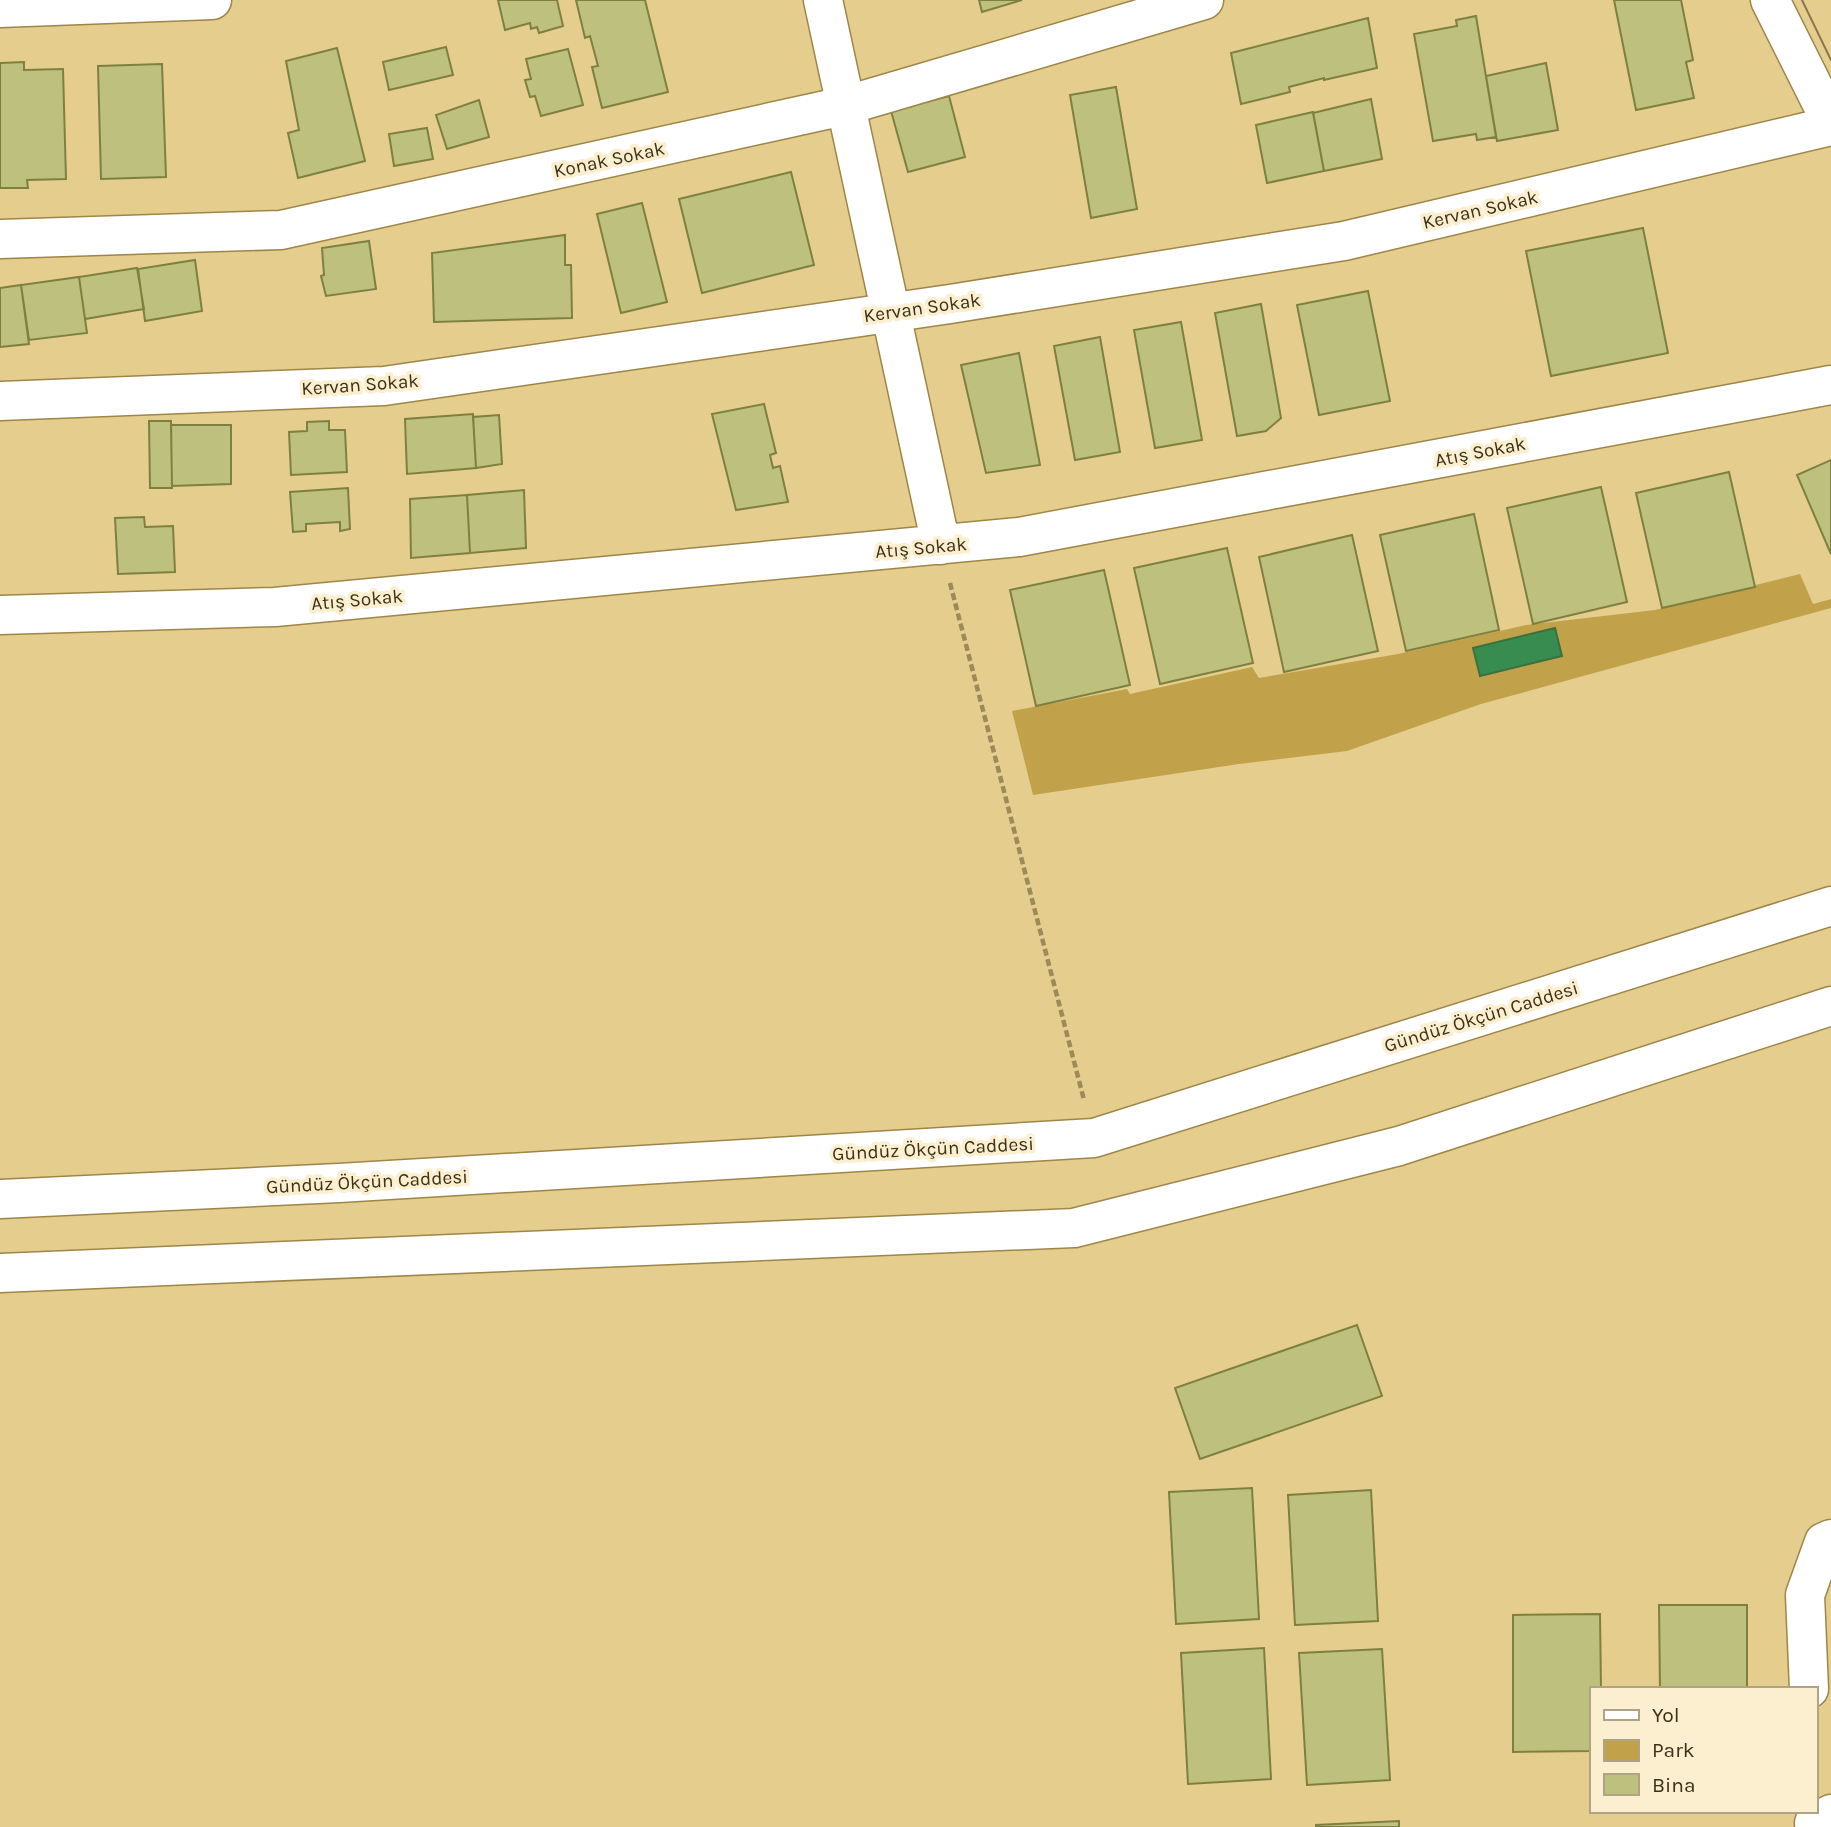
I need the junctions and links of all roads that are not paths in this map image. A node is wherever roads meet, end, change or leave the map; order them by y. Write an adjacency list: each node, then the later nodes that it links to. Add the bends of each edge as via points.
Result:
1 (212, 0): 5 (street)
2 (823, 0): 6 (street)
3 (1204, 0): 6 (street, Konak Sokak)
4 (1770, 0): 7 (street)
5 (0, 8)
6 (844, 106): 8 (street, Konak Sokak, via 281,230); 9 (street)
7 (1831, 124): 9 (street, Kervan Sokak, via 1344,240)
8 (0, 239)
9 (890, 312): 11 (street, Kervan Sokak, via 384,386); 12 (street)
10 (1831, 385): 12 (street, Atış Sokak, via 1033,535)
11 (0, 401)
12 (941, 545): 13 (street, Atış Sokak, via 275,607)
13 (0, 615)
14 (1831, 906): 16 (street, Gündüz Ökçün Caddesi, via 1094,1138)
15 (1831, 1006): 17 (street, via 1399,1146 1074,1228)
16 (0, 1199)
17 (0, 1273)
18 (1831, 1539): 19 (street, via 1825,1542 1805,1595)
19 (1809, 1687)

